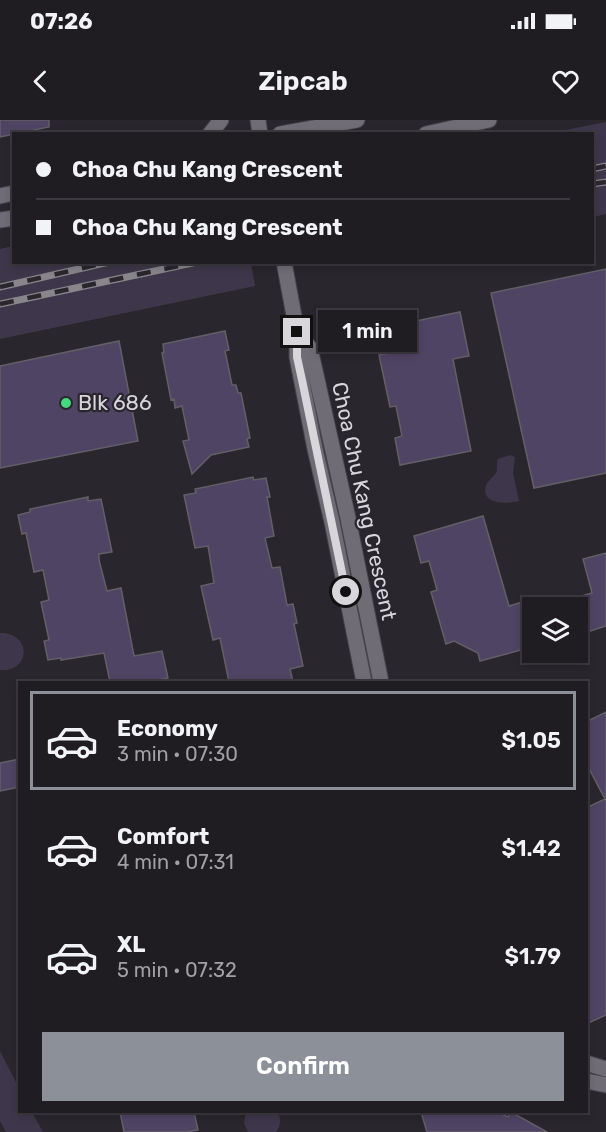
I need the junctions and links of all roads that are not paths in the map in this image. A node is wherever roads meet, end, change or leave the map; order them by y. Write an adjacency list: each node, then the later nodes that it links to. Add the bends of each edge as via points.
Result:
1 (221, 120): 6 (street)
2 (311, 120): 5 (street)
3 (357, 120): 5 (street)
4 (489, 120): 8 (street)
5 (328, 125): 7 (street)
6 (212, 132)
7 (291, 132)
8 (435, 132)
9 (284, 264): 10 (street, Choa Chu Kang Crescent)
10 (297, 332): 11 (street, Choa Chu Kang Crescent, via 297,357); 12 (street, Choa Chu Kang Crescent, via 310,348)
11 (364, 681)
12 (381, 681)
13 (588, 1064): 14 (street)
14 (606, 1069)
15 (588, 1081): 16 (street)
16 (606, 1085)

